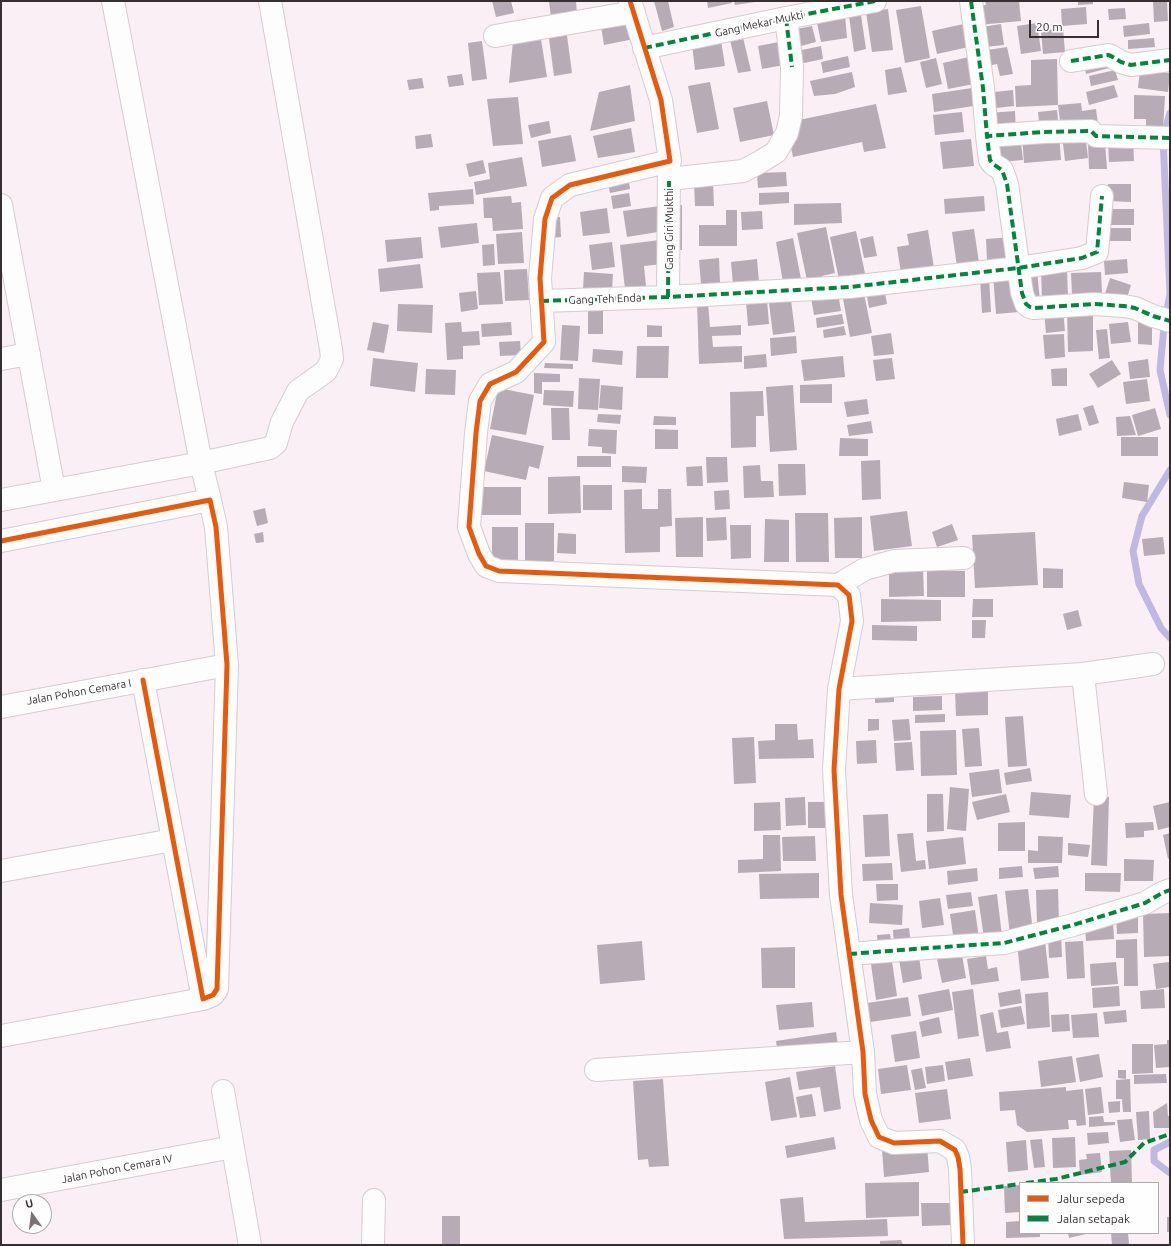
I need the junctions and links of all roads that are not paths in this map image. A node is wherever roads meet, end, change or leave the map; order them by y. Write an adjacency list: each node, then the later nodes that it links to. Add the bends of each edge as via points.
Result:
1 (113, 1): 22 (street)
2 (270, 1): 22 (street, via 332,359 326,371 298,391 282,422 276,443 270,448)
3 (875, 1): 6 (street, Gang Mekar Mukti)
4 (971, 1): 11 (street)
5 (632, 7): 7 (street); 8 (street, Gang Giri Mukthi)
6 (786, 18): 8 (street, Gang Mekar Mukti); 13 (street, via 792,67 791,116 787,133 776,152 743,171)
7 (495, 36)
8 (644, 48): 13 (street, Gang Giri Mukthi, via 661,100)
9 (1071, 60): 10 (street, via 1108,55 1131,65)
10 (1170, 60)
11 (987, 136): 12 (street, via 1091,131 1096,136); 16 (street, via 990,160 1002,170 1007,184)
12 (1161, 138)
13 (669, 170): 17 (street, Gang Giri Mukthi); 18 (street, via 570,185 552,198 545,219 540,278)
14 (1102, 196): 16 (street, Gang Teh Enda, via 1097,252 1082,258)
15 (1, 209): 20 (street)
16 (1018, 268): 17 (street, Gang Teh Enda, via 850,287); 19 (street, via 1023,299 1030,307 1110,305 1135,308)
17 (668, 297): 18 (street, Gang Teh Enda)
18 (541, 301): 28 (street, via 545,340 543,344 516,372 490,384 480,401 469,527 486,566 499,571)
19 (1161, 319)
20 (29, 354): 21 (street); 23 (street)
21 (1, 359)
22 (201, 463): 23 (street); 25 (street)
23 (54, 490): 24 (street)
24 (1, 500)
25 (210, 500): 26 (street); 30 (street, via 216,527)
26 (1, 540)
27 (964, 558): 28 (street, via 894,561 865,569)
28 (838, 585): 33 (street, via 848,595 852,621)
29 (1153, 664): 31 (street)
30 (227, 665): 32 (street, Jalan Pohon Cemara I); 40 (street, via 218,989 213,996)
31 (1083, 674): 33 (street); 35 (street)
32 (143, 680): 34 (street, Jalan Pohon Cemara I); 36 (street)
33 (839, 689): 39 (street, via 834,770 841,895)
34 (1, 707)
35 (1096, 794)
36 (173, 840): 37 (street); 40 (street)
37 (1, 871)
38 (1170, 890): 39 (street, via 1145,904 1004,943)
39 (849, 954): 42 (street)
40 (202, 999): 41 (street)
41 (1, 1036)
42 (863, 1052): 43 (street); 50 (street, via 865,1094 870,1120 879,1137 894,1143 940,1141 955,1150 960,1169)
43 (596, 1070)
44 (223, 1091): 45 (street)
45 (233, 1147): 46 (street, Jalan Pohon Cemara IV); 48 (street)
46 (1, 1190)
47 (374, 1200): 49 (street)
48 (250, 1245)
49 (373, 1245)
50 (963, 1245)

